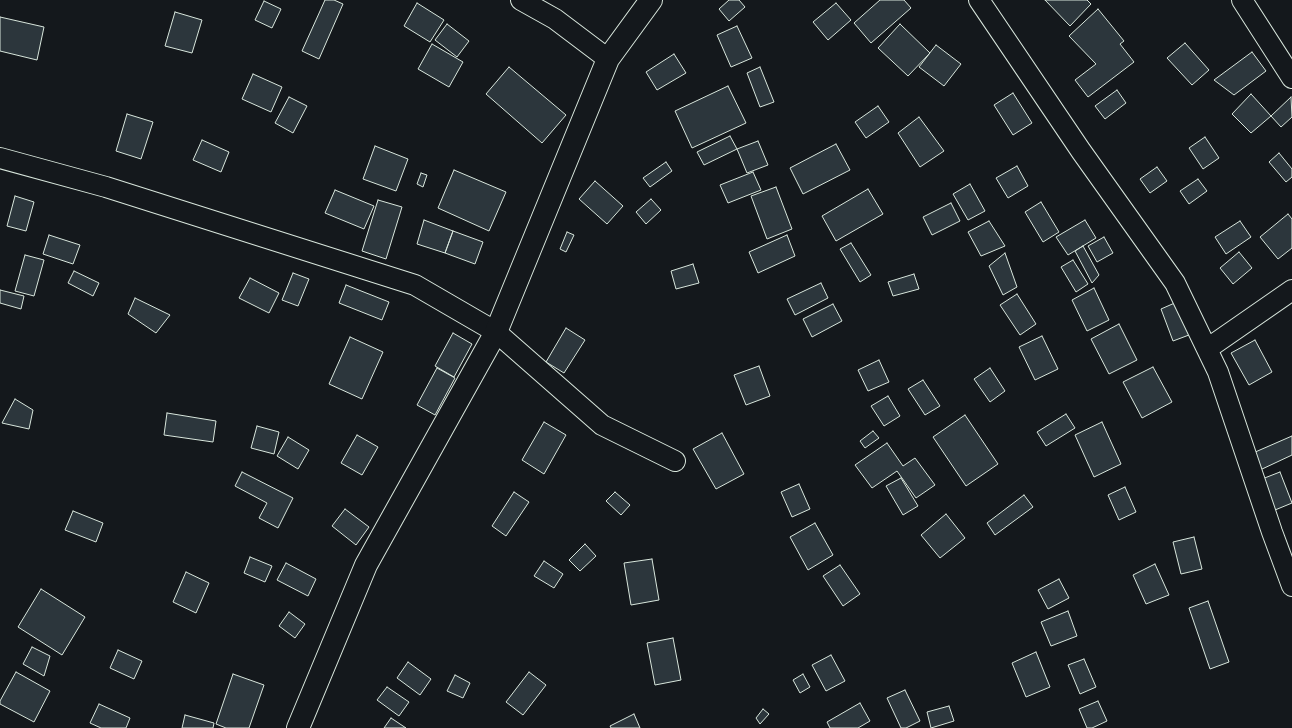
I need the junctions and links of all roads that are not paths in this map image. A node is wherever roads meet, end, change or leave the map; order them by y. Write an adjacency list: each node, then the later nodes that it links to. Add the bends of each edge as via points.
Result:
1 (521, 0): 5 (street, via 555,19)
2 (652, 0): 5 (street)
3 (979, 0): 10 (street, via 1081,151 1175,283)
4 (1242, 0): 6 (street)
5 (608, 60): 9 (street)
6 (1292, 78)
7 (0, 158): 9 (street, via 106,187 415,285)
8 (1292, 290): 10 (street)
9 (496, 332): 11 (street, via 602,425); 13 (street, via 366,565)
10 (1207, 349): 12 (street, via 1218,372)
11 (675, 461)
12 (1292, 586)
13 (298, 728)

